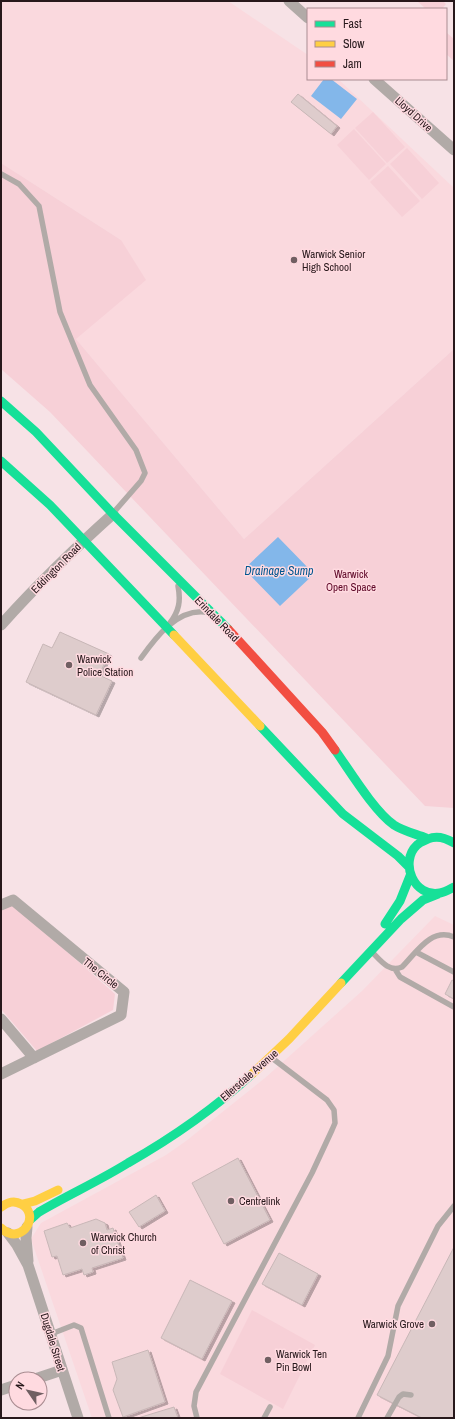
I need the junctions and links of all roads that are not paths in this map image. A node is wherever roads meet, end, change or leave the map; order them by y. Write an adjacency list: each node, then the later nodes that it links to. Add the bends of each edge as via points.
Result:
1 (289, 1): 2 (street)
2 (307, 17)
3 (375, 80): 4 (street, Lloyd Drive)
4 (454, 150)
5 (1, 174): 8 (lane, via 19,184 39,206 60,312 90,384 136,450 145,473)
6 (1, 401): 8 (main road, Erindale Road, via 36,432)
7 (1, 461): 9 (main road, via 50,505)
8 (113, 514): 9 (street, Eddington Road); 10 (main road, Erindale Road)
9 (83, 541): 12 (street, Eddington Road); 13 (main road)
10 (176, 577): 11 (main road, Erindale Road); 13 (lane, via 179,595 177,613)
11 (215, 616): 13 (lane, via 204,612 192,612); 15 (main road, Erindale Road, via 322,732 385,817 395,826)
12 (1, 625)
13 (166, 628): 14 (lane, via 155,638); 17 (main road, via 343,814)
14 (141, 658)
15 (426, 838): 16 (main road, Erindale Road, via 444,838); 17 (main road, via 413,849)
16 (454, 843)
17 (408, 866): 18 (main road)
18 (410, 876): 20 (main road, via 414,884 421,889); 29 (main road, Ellersdale Avenue, via 394,914)
19 (452, 891): 20 (main road)
20 (438, 894): 23 (main road, Ellersdale Avenue, via 414,907)
21 (1, 905): 30 (street, The Circle, via 13,900 124,992 121,1015)
22 (454, 937): 24 (lane, via 433,936)
23 (372, 952): 25 (lane); 29 (main road, Ellersdale Avenue)
24 (416, 952): 25 (lane, via 402,967); 26 (lane)
25 (394, 969): 27 (lane, via 400,977)
26 (454, 972)
27 (454, 1007)
28 (1, 1020): 30 (street)
29 (267, 1054): 32 (main road, Ellersdale Avenue, via 167,1129); 37 (main road, Ellersdale Avenue, via 242,1083 203,1114 127,1164 62,1198 40,1212); 47 (lane, via 327,1100 334,1110 334,1123 312,1173 196,1392 194,1406)
30 (34, 1058): 31 (street, The Circle)
31 (1, 1074)
32 (116, 1160)
33 (65, 1186): 34 (main road, via 36,1201)
34 (23, 1204): 36 (main road, via 12,1201); 37 (main road, via 29,1213)
35 (454, 1206): 49 (lane, via 438,1226 398,1306 388,1356)
36 (1, 1207)
37 (28, 1224): 38 (main road, Ellersdale Avenue, via 16,1234); 39 (street, Dugdale Street)
38 (3, 1230): 39 (street, Dugdale Street, via 17,1245)
39 (28, 1265): 40 (street, Dugdale Street)
40 (51, 1334): 41 (street, Dugdale Street); 46 (lane, via 74,1325 81,1328)
41 (62, 1370): 42 (street); 45 (street, Dugdale Street)
42 (48, 1375)
43 (410, 1395): 50 (lane, via 402,1394 399,1397)
44 (270, 1407): 48 (lane)
45 (78, 1418)
46 (109, 1418)
47 (197, 1418)
48 (264, 1418)
49 (358, 1418)
50 (387, 1418)

